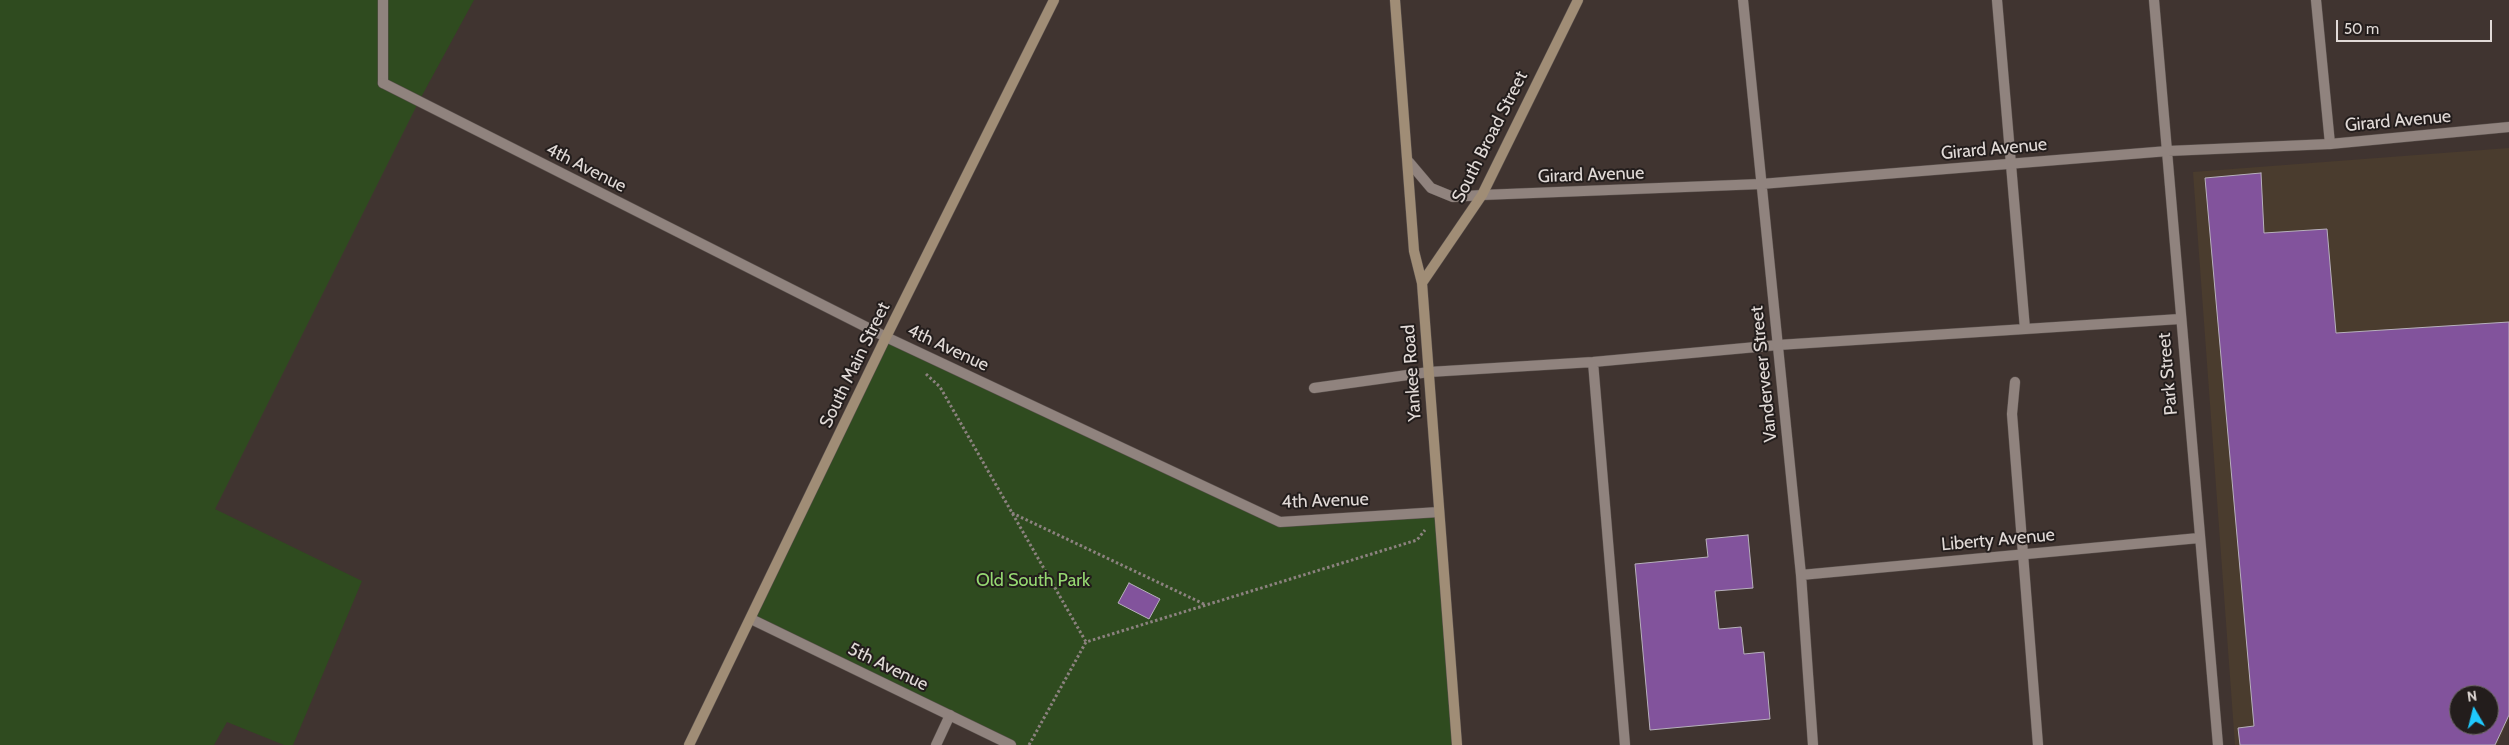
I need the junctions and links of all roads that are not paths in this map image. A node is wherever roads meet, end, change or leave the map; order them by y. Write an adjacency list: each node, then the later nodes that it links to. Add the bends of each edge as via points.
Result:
1 (382, 0): 19 (street, 4th Avenue, via 383,83)
2 (1054, 0): 19 (street, South Main Street)
3 (1395, 0): 12 (street, Yankee Road)
4 (1578, 0): 15 (street, South Broad Street)
5 (1743, 0): 14 (street, Vanderveer Street)
6 (1997, 0): 13 (street)
7 (2154, 0): 11 (street, Park Street)
8 (2316, 0): 10 (street)
9 (2509, 127): 10 (street, Girard Avenue)
10 (2330, 144): 11 (street, Girard Avenue)
11 (2168, 151): 13 (street, Girard Avenue); 17 (street, Park Street)
12 (1409, 162): 15 (street, Girard Avenue, via 1431,188 1453,196); 16 (street, Yankee Road, via 1414,252)
13 (2011, 164): 14 (street, Girard Avenue); 18 (street)
14 (1761, 184): 15 (street, Girard Avenue); 20 (street, Vanderveer Street)
15 (1482, 195): 16 (street, South Broad Street)
16 (1422, 283): 22 (street, Yankee Road)
17 (2180, 319): 18 (street); 26 (street, Park Street)
18 (2025, 329): 20 (street)
19 (886, 337): 25 (street, 4th Avenue, via 1280,522); 29 (street, South Main Street)
20 (1778, 345): 21 (street); 28 (street, Vanderveer Street)
21 (1593, 362): 22 (street); 35 (street)
22 (1429, 372): 24 (street); 25 (street, Yankee Road)
23 (2015, 382): 27 (street, via 2012,414)
24 (1314, 388)
25 (1439, 512): 34 (street, Yankee Road)
26 (2199, 538): 27 (street, Liberty Avenue); 38 (street, Park Street)
27 (2024, 554): 28 (street, Liberty Avenue); 37 (street)
28 (1800, 575): 36 (street, Vanderveer Street)
29 (751, 619): 30 (street, 5th Avenue); 31 (street, South Main Street)
30 (950, 716): 32 (street); 33 (street, 5th Avenue)
31 (689, 745)
32 (936, 745)
33 (1011, 745)
34 (1457, 745)
35 (1625, 745)
36 (1813, 745)
37 (2038, 745)
38 (2218, 745)

